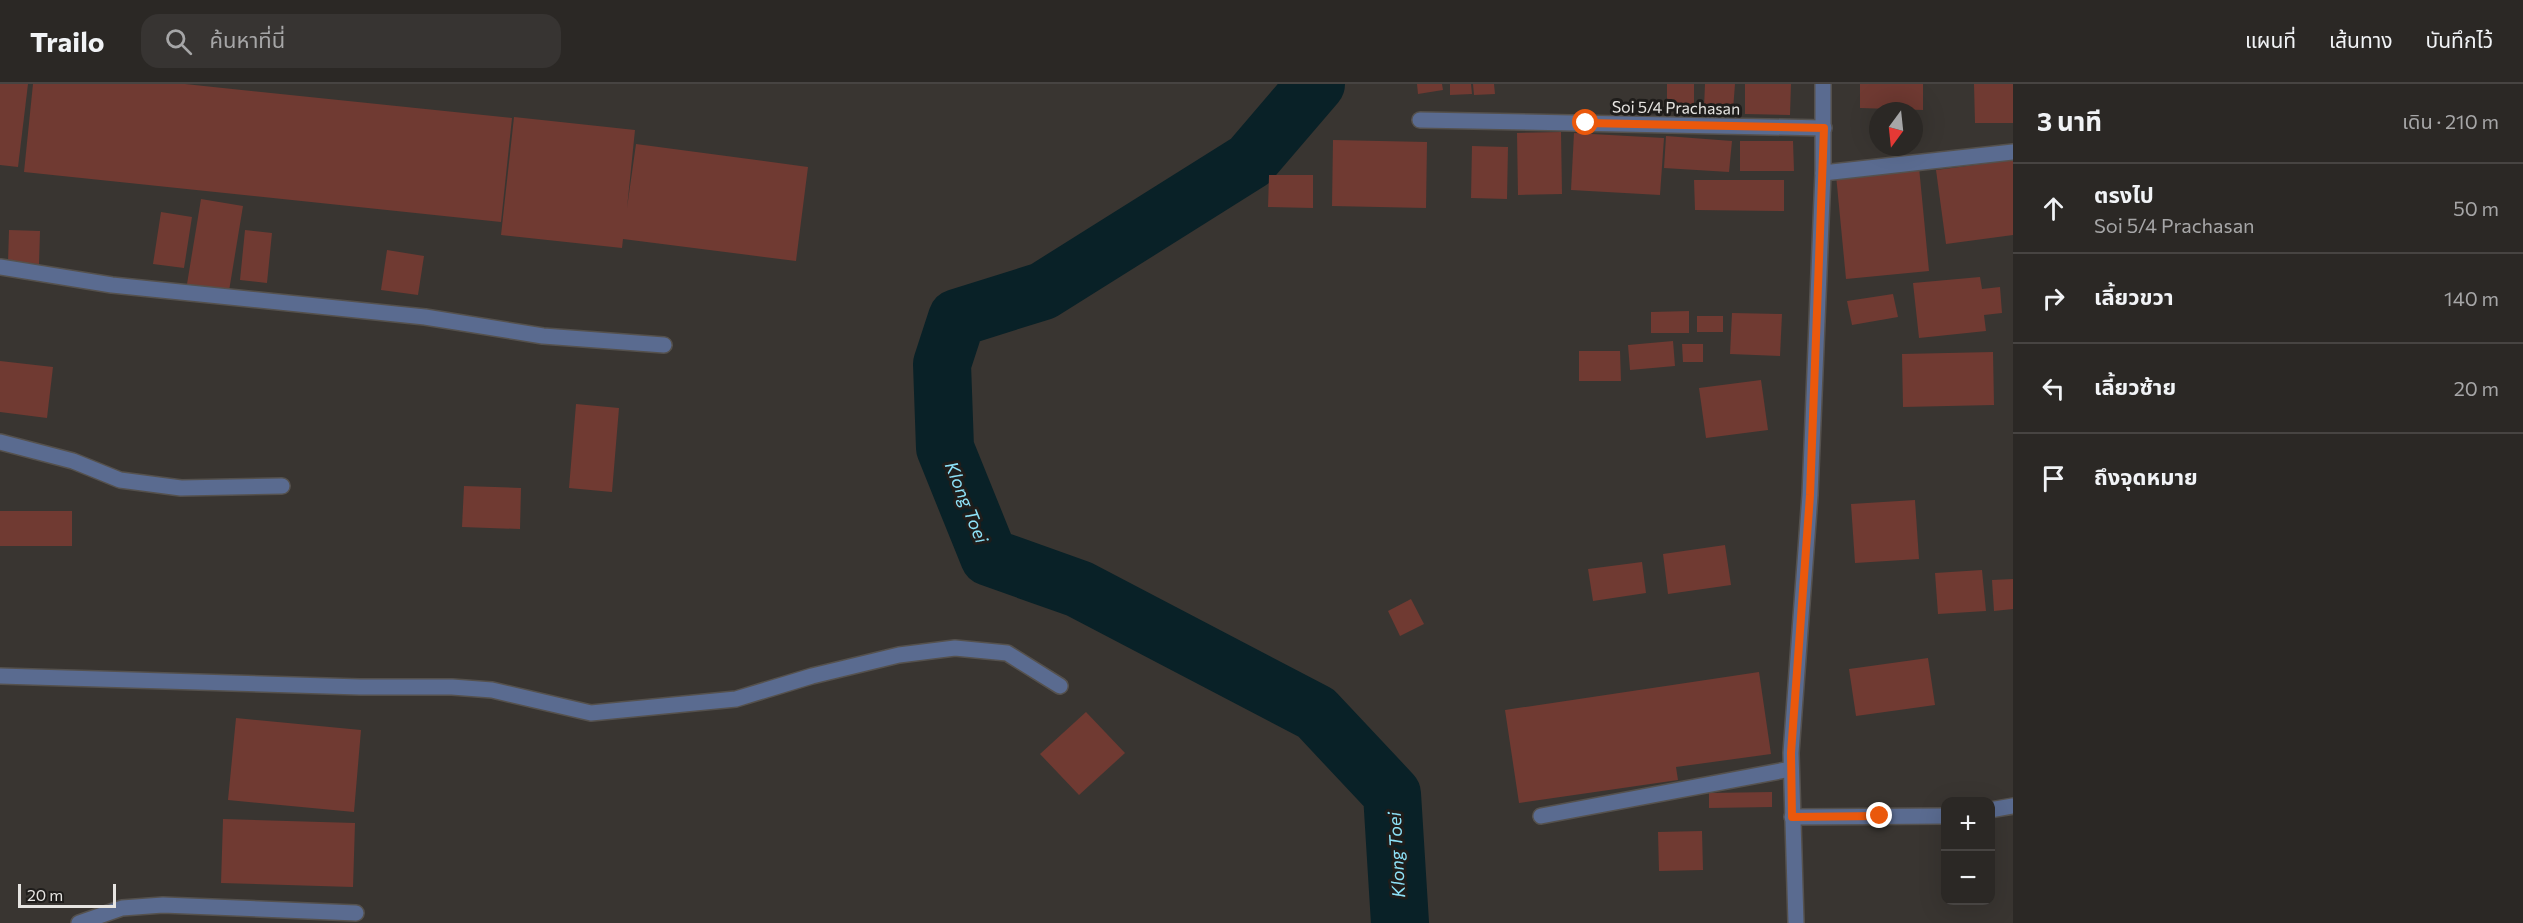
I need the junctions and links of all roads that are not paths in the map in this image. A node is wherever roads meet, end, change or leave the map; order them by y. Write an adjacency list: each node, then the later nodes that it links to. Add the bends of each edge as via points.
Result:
1 (1823, 84): 3 (street)
2 (1420, 120): 3 (street, Soi 5/4 Prachasan)
3 (1824, 128): 5 (street)
4 (2013, 152): 5 (street)
5 (1823, 173): 12 (street, via 1810,495)
6 (0, 267): 7 (street, via 123,286 425,317 543,336)
7 (664, 345)
8 (0, 442): 9 (street, via 73,461 120,480 181,488)
9 (282, 486)
10 (0, 676): 11 (street, via 452,687 492,690 591,713 736,699 899,655 955,648 1007,653)
11 (1060, 686)
12 (1791, 769): 15 (street); 17 (street)
13 (2013, 806): 14 (street)
14 (1995, 809)
15 (1541, 816)
16 (1941, 816): 17 (street)
17 (1792, 817): 20 (street)
18 (356, 913): 19 (street, via 163,905 122,908)
19 (79, 923)
20 (1796, 923)

